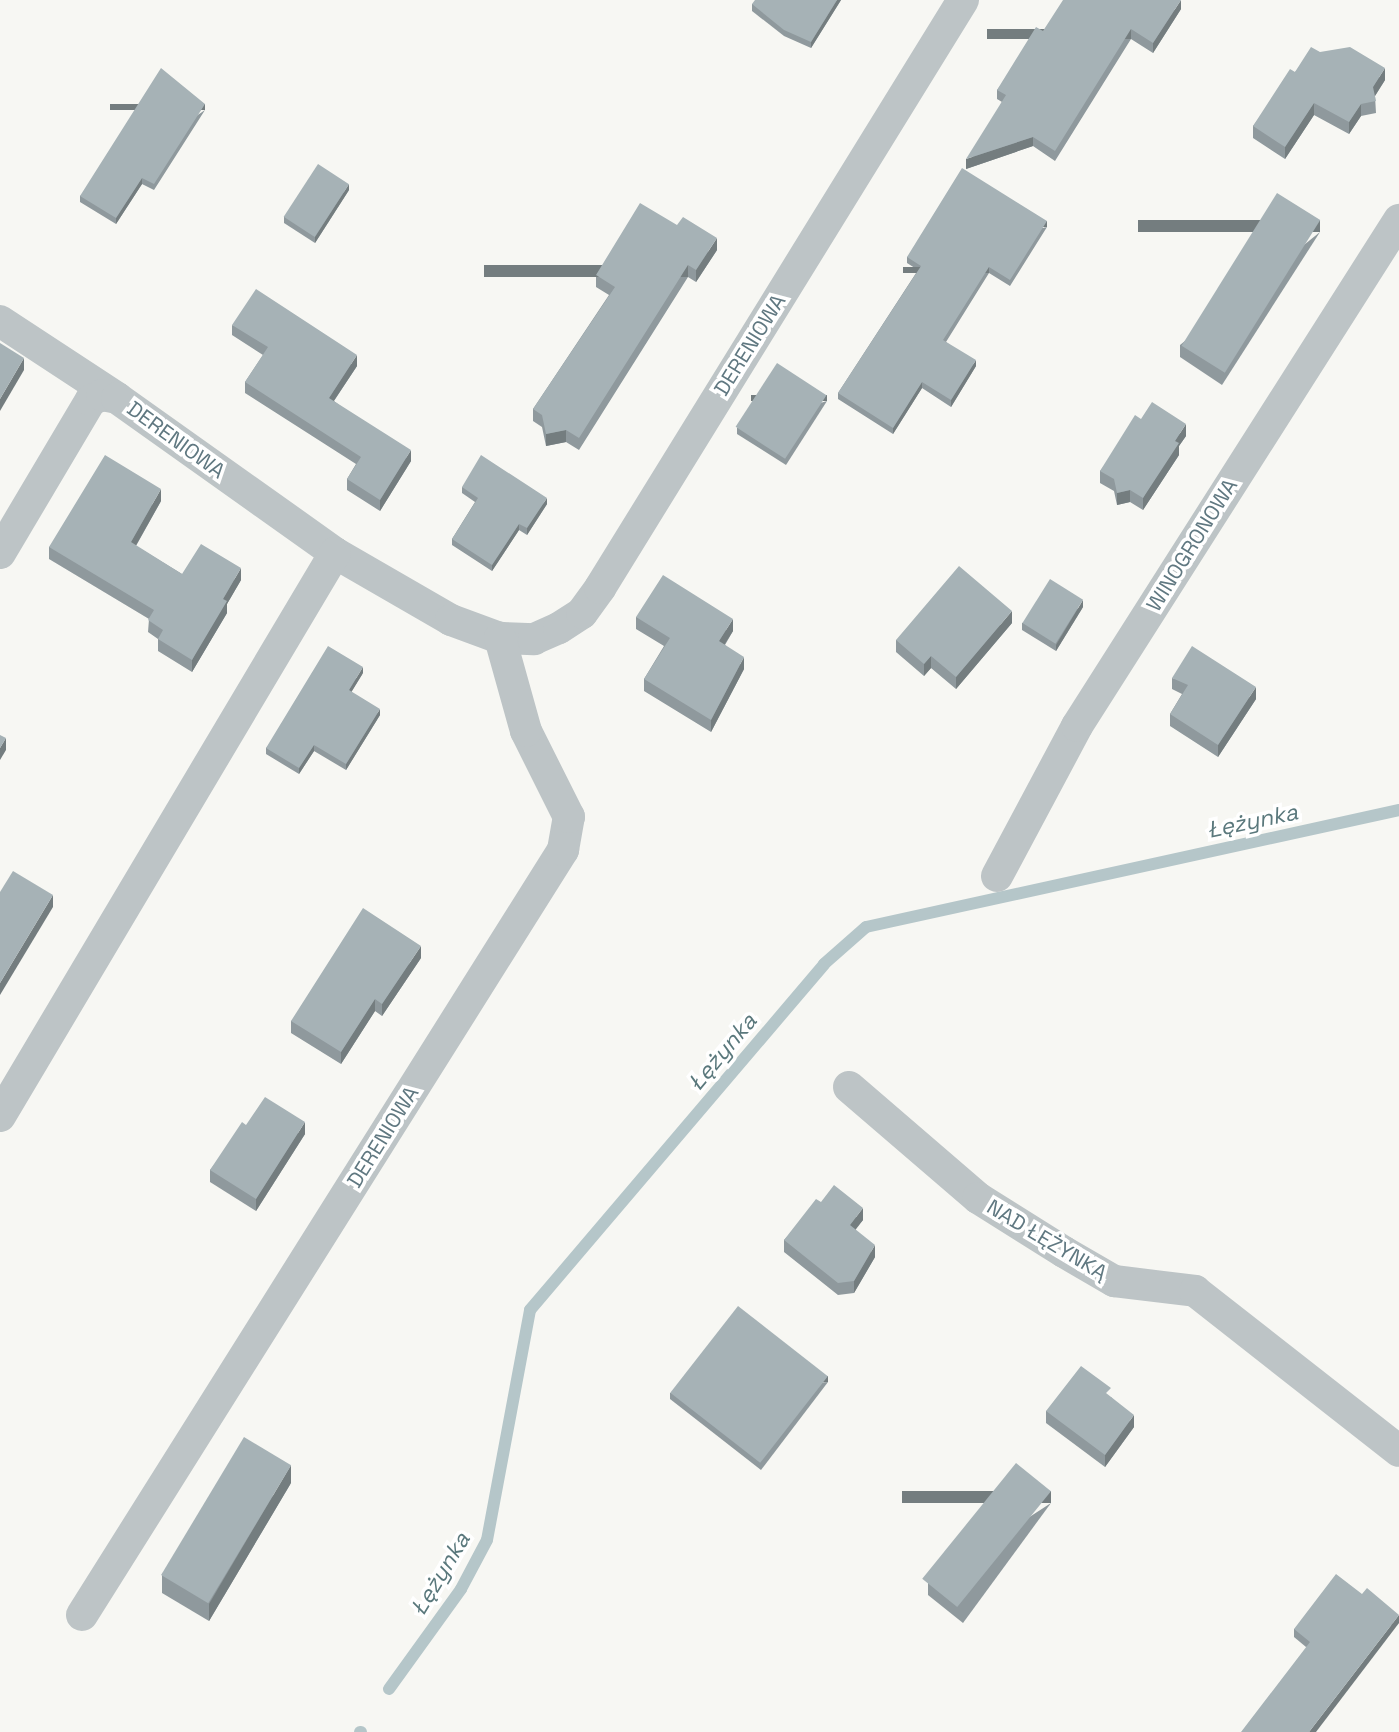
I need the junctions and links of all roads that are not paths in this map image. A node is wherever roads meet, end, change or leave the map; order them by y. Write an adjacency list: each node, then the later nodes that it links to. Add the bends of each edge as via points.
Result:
1 (963, 0): 7 (street, DERENIOWA, via 582,613 534,639)
2 (1399, 220): 8 (street, WINOGRONOWA, via 1077,726)
3 (0, 321): 4 (street)
4 (117, 398): 5 (street, DERENIOWA, via 102,395 91,400); 6 (street, DERENIOWA)
5 (0, 553)
6 (334, 553): 7 (street, DERENIOWA, via 451,621); 10 (street)
7 (500, 638): 12 (street, DERENIOWA, via 526,731 569,817 563,850)
8 (997, 876)
9 (849, 1087): 11 (street, NAD ŁĘŻYNKĄ, via 978,1198 1114,1281 1195,1291)
10 (0, 1116)
11 (1399, 1451)
12 (82, 1615)

